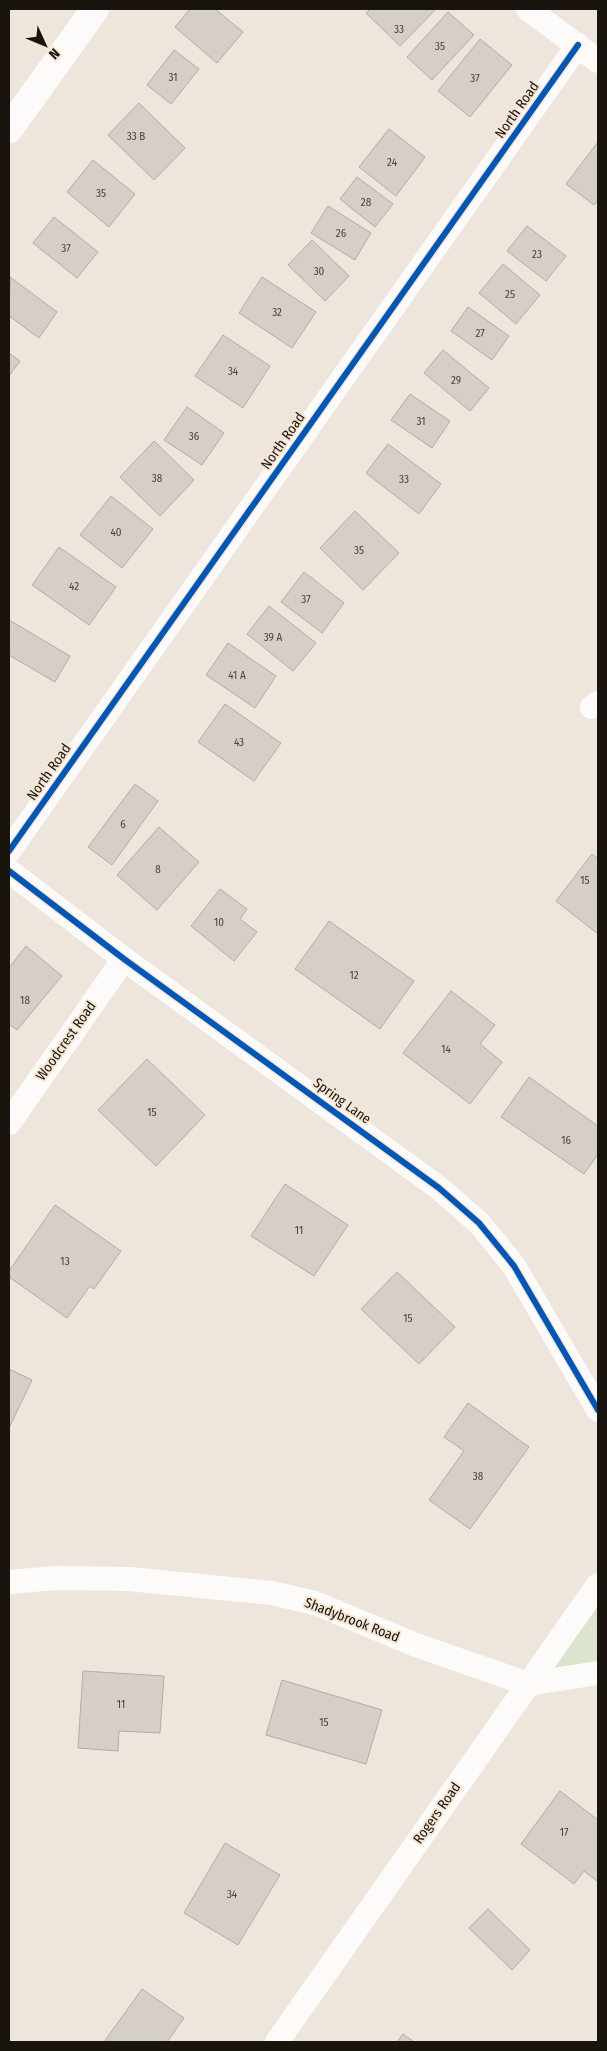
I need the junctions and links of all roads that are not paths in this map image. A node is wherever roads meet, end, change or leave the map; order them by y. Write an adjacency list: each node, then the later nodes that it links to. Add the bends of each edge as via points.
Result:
1 (96, 9): 5 (main road)
2 (528, 9): 3 (street)
3 (578, 45): 4 (street); 6 (street, North Road)
4 (598, 60)
5 (9, 129)
6 (9, 851)
7 (9, 871): 8 (street, Spring Lane)
8 (124, 959): 9 (street, Woodcrest Road); 10 (street, Spring Lane, via 439,1188 479,1223 514,1266)
9 (9, 1123)
10 (598, 1410)
11 (9, 1582): 14 (street, Shadybrook Road, via 56,1578 129,1579 272,1593 315,1603 416,1645)
12 (598, 1584): 14 (street, Rogers Road)
13 (598, 1673): 14 (street, Shadybrook Road)
14 (528, 1684): 15 (street, Rogers Road)
15 (277, 2042)

